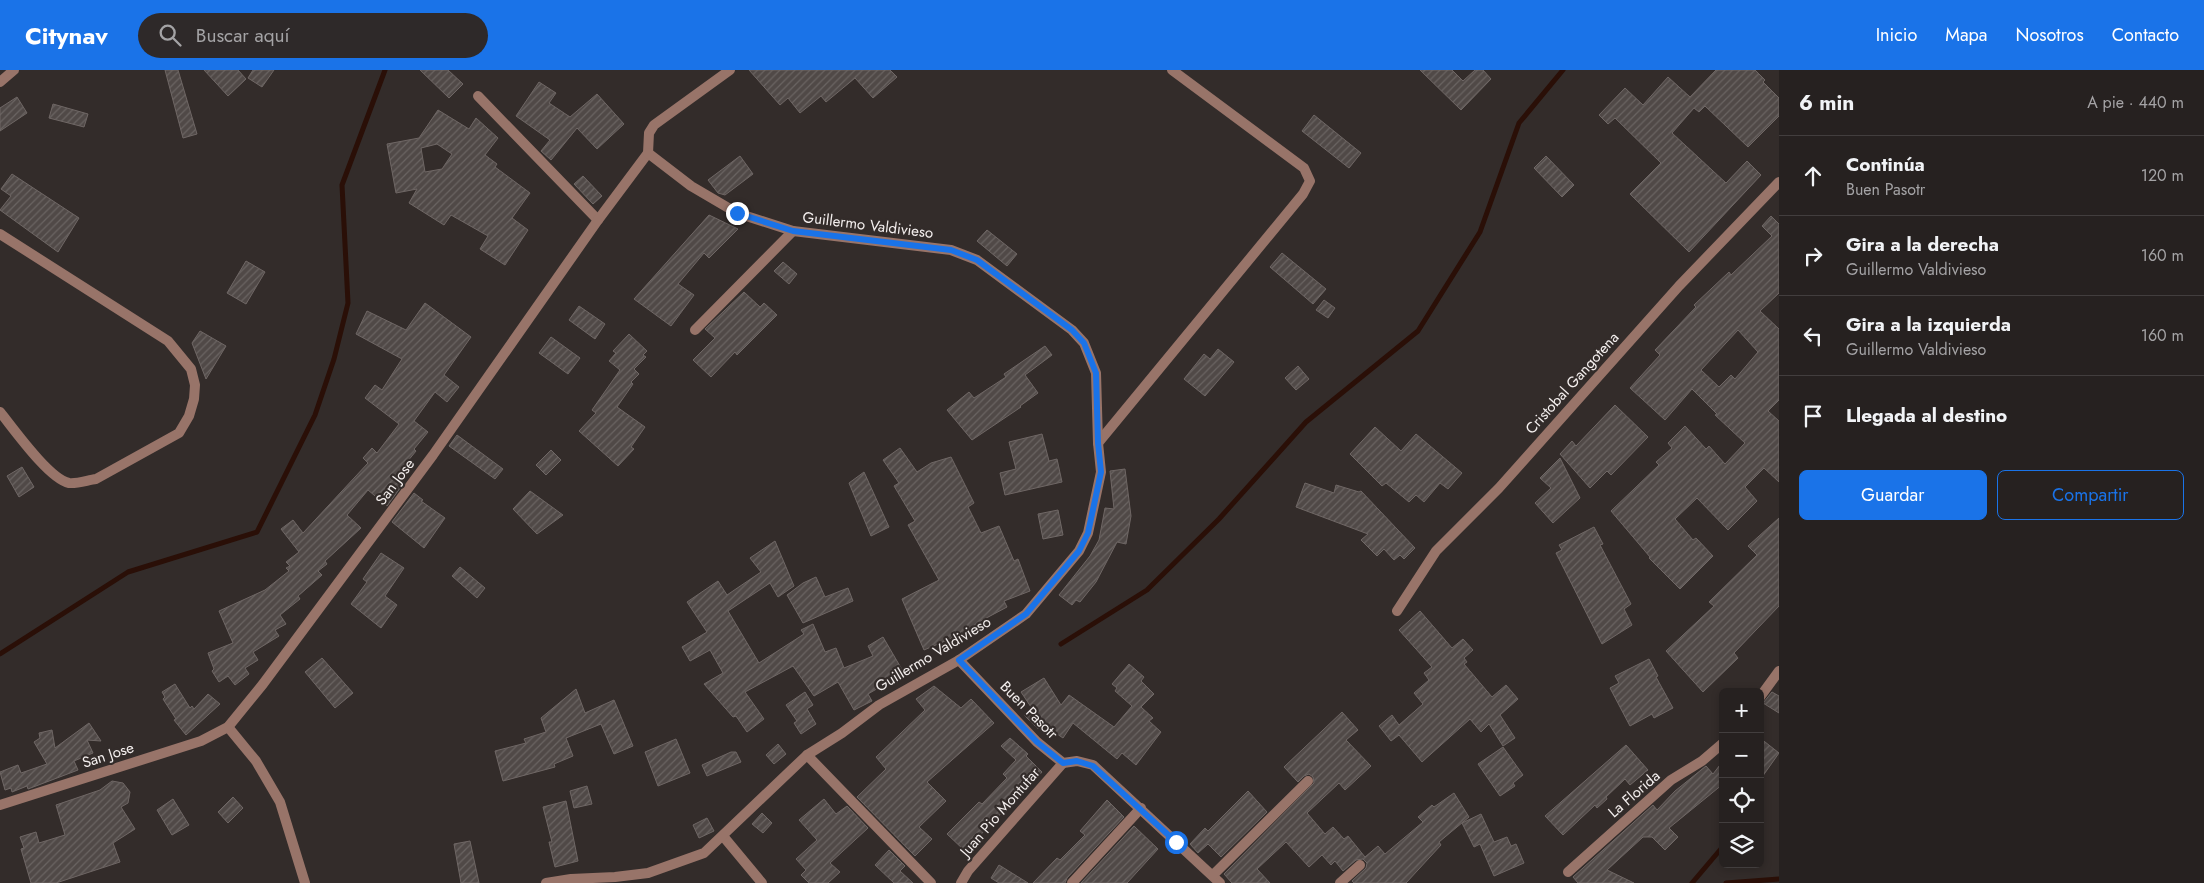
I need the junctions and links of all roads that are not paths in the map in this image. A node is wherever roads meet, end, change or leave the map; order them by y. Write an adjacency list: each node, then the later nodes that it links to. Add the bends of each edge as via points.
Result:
1 (14, 70): 4 (street)
2 (730, 70): 6 (street, San Jose, via 654,125 649,133)
3 (1172, 70): 13 (street, via 1304,168 1310,181 1303,194)
4 (0, 82)
5 (478, 96): 8 (street)
6 (648, 153): 8 (street, San Jose); 9 (street, Guillermo Valdivieso, via 691,186 737,213)
7 (1779, 182): 14 (street, Cristobal Gangotena, via 1679,286 1499,488 1436,551)
8 (598, 220): 18 (street, San Jose, via 433,455)
9 (793, 231): 11 (street); 13 (street, Guillermo Valdivieso, via 951,250 977,260 1072,330 1084,343 1096,373)
10 (0, 234): 12 (street, via 168,341 191,370 195,385 189,416 179,433 96,479 68,483 49,470)
11 (695, 330)
12 (0, 412)
13 (1098, 443): 15 (street, Guillermo Valdivieso, via 1101,472 1088,533 1079,551 1026,614)
14 (1397, 611)
15 (959, 660): 20 (street, Guillermo Valdivieso, via 879,705); 21 (street, Buen Pasotr, via 1037,742)
16 (1779, 671): 17 (street)
17 (1764, 692)
18 (228, 727): 23 (street, San Jose, via 201,741); 29 (street, via 256,761 280,802)
19 (1719, 747): 27 (street, La Florida, via 1702,762 1671,780)
20 (807, 755): 25 (street, Guillermo Valdivieso); 32 (street)
21 (1063, 763): 24 (street, via 1077,761 1093,766); 33 (street, Juan Pio Montufar)
22 (1308, 781): 28 (street)
23 (0, 805)
24 (1141, 808): 28 (street); 34 (street)
25 (723, 836): 30 (street, Guillermo Valdivieso, via 704,853 648,874); 31 (street)
26 (1360, 865): 35 (street)
27 (1568, 872)
28 (1217, 879)
29 (305, 883)
30 (546, 883)
31 (762, 883)
32 (931, 883)
33 (961, 883)
34 (1072, 883)
35 (1340, 883)

